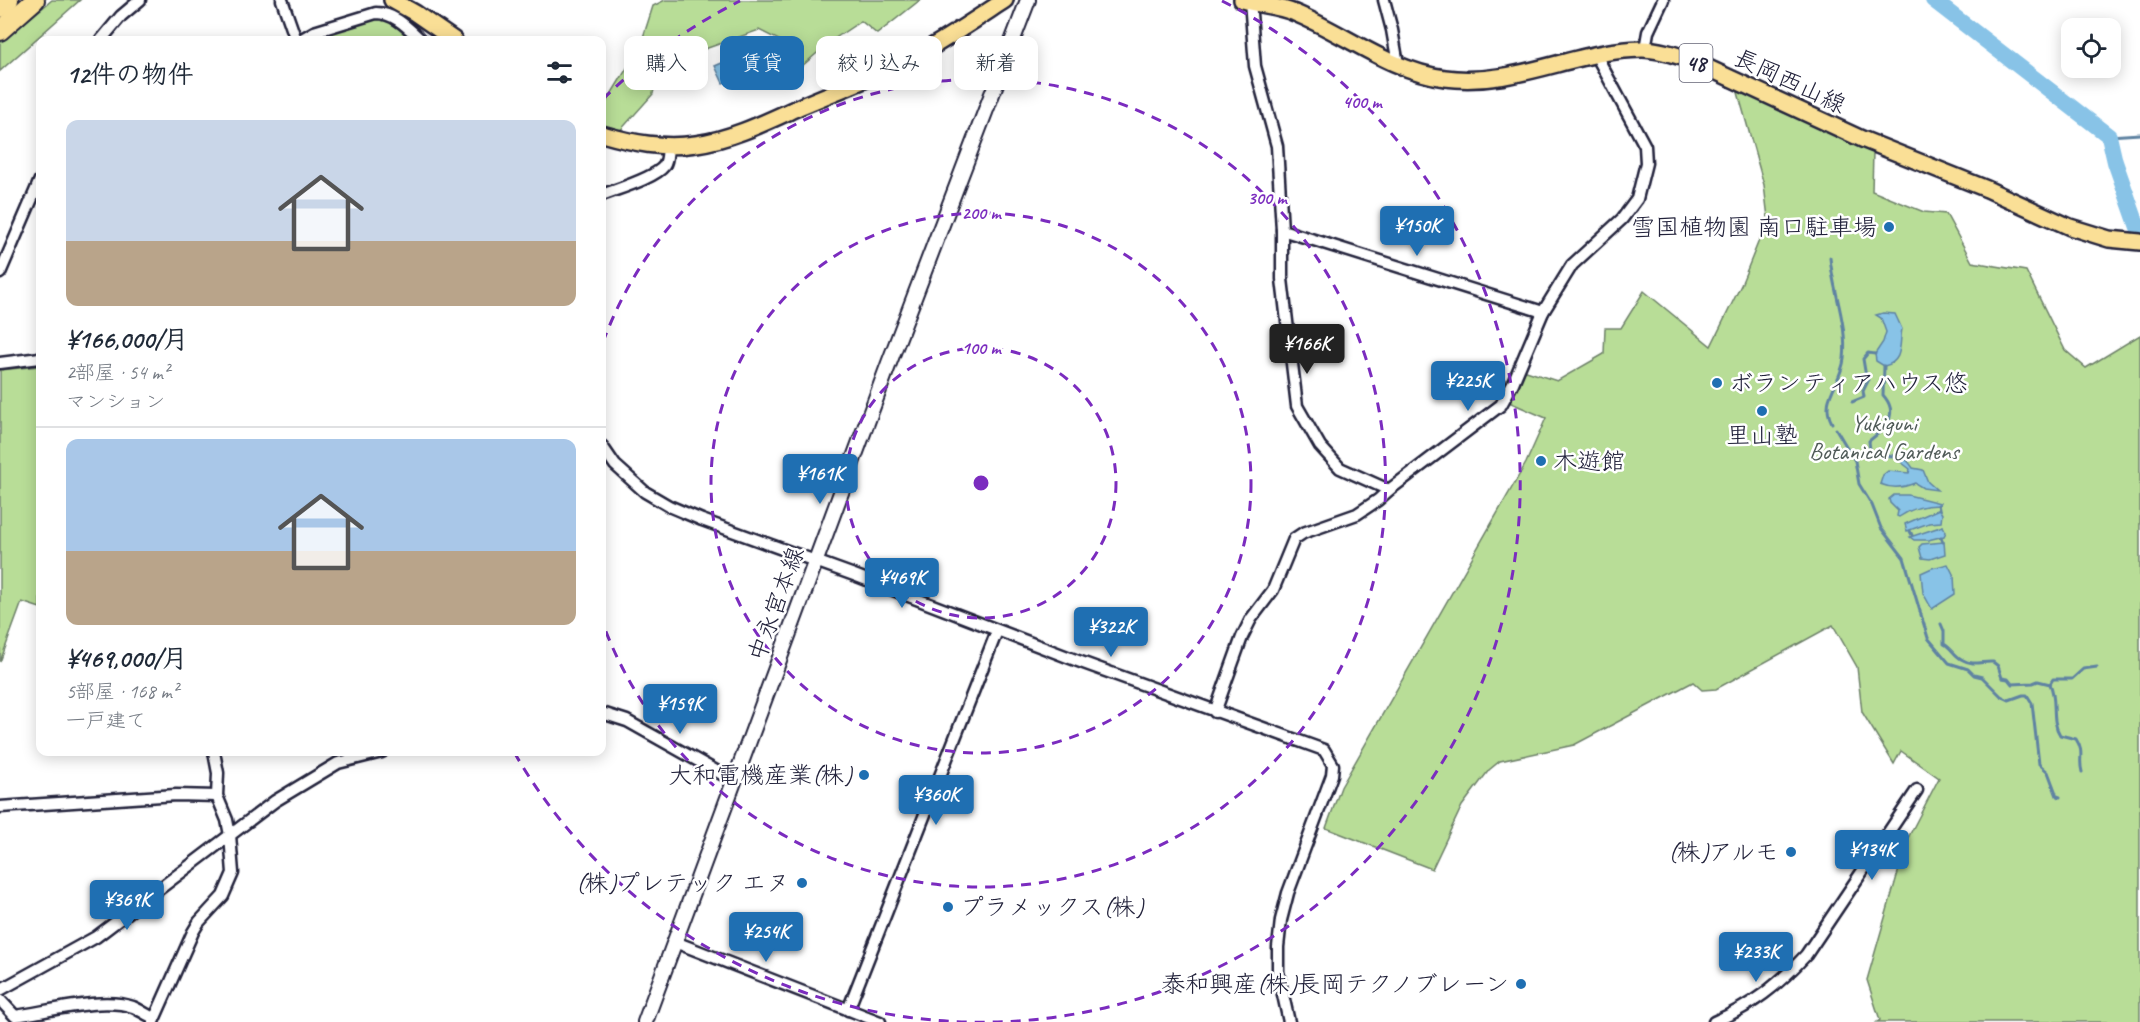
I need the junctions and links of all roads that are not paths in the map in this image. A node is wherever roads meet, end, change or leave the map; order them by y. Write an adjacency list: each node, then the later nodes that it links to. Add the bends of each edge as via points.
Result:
1 (9, 0): 11 (highway)
2 (35, 0): 12 (highway)
3 (140, 0): 13 (street)
4 (282, 0): 14 (street)
5 (392, 0): 17 (main road)
6 (1005, 0): 22 (main road, via 928,49 824,97 725,137)
7 (1028, 0): 33 (main road, 中永宮本線)
8 (1384, 0): 20 (street)
9 (1663, 0): 18 (street, via 1648,32)
10 (1248, 1): 20 (main road, 長岡西山線 / 48, via 1294,12); 25 (street, via 1255,66 1277,146)
11 (0, 8)
12 (0, 31)
13 (104, 36)
14 (296, 36)
15 (306, 36): 16 (street, via 376,13 387,13)
16 (416, 36)
17 (448, 36)
18 (1645, 49): 19 (main road, 長岡西山線 / 48); 26 (main road, 長岡西山線 / 48, via 1691,60 1862,139 2070,227 2109,239)
19 (1596, 54): 20 (main road, 長岡西山線 / 48, via 1494,78 1444,78); 28 (street, via 1645,146 1646,163 1631,208 1572,265)
20 (1398, 64)
21 (606, 135): 22 (main road)
22 (668, 147): 24 (street, via 663,168)
23 (36, 189): 27 (street)
24 (606, 193)
25 (1282, 230): 28 (street); 32 (street, via 1282,279 1296,405 1320,446 1340,468)
26 (2137, 242)
27 (0, 273)
28 (1543, 312): 32 (street, via 1500,405)
29 (36, 358): 30 (street)
30 (0, 363)
31 (606, 452): 33 (street, via 615,465 656,498 702,520)
32 (1389, 490): 35 (street, via 1357,514 1294,539 1273,590 1242,637)
33 (815, 562): 34 (street); 39 (main road, 中永宮本線)
34 (997, 631): 35 (street); 47 (street)
35 (1215, 712): 51 (street, via 1324,750 1333,765 1281,920 1278,972)
36 (606, 714): 39 (street, via 627,721)
37 (215, 756): 41 (street)
38 (364, 756): 43 (street, via 338,762)
39 (734, 780): 44 (main road, 中永宮本線)
40 (1917, 790): 52 (street, via 1806,955 1766,994)
41 (217, 796): 42 (street, via 176,795); 43 (street)
42 (0, 807)
43 (230, 835): 45 (street, via 96,937); 48 (street, via 233,865 228,886 192,932)
44 (675, 942): 47 (street); 49 (main road, 中永宮本線)
45 (0, 990)
46 (0, 1000): 48 (street, via 15,1016 93,1004 124,1005)
47 (848, 1010): 50 (street)
48 (153, 1020)
49 (645, 1022)
50 (880, 1022)
51 (1288, 1022)
52 (1714, 1022)

